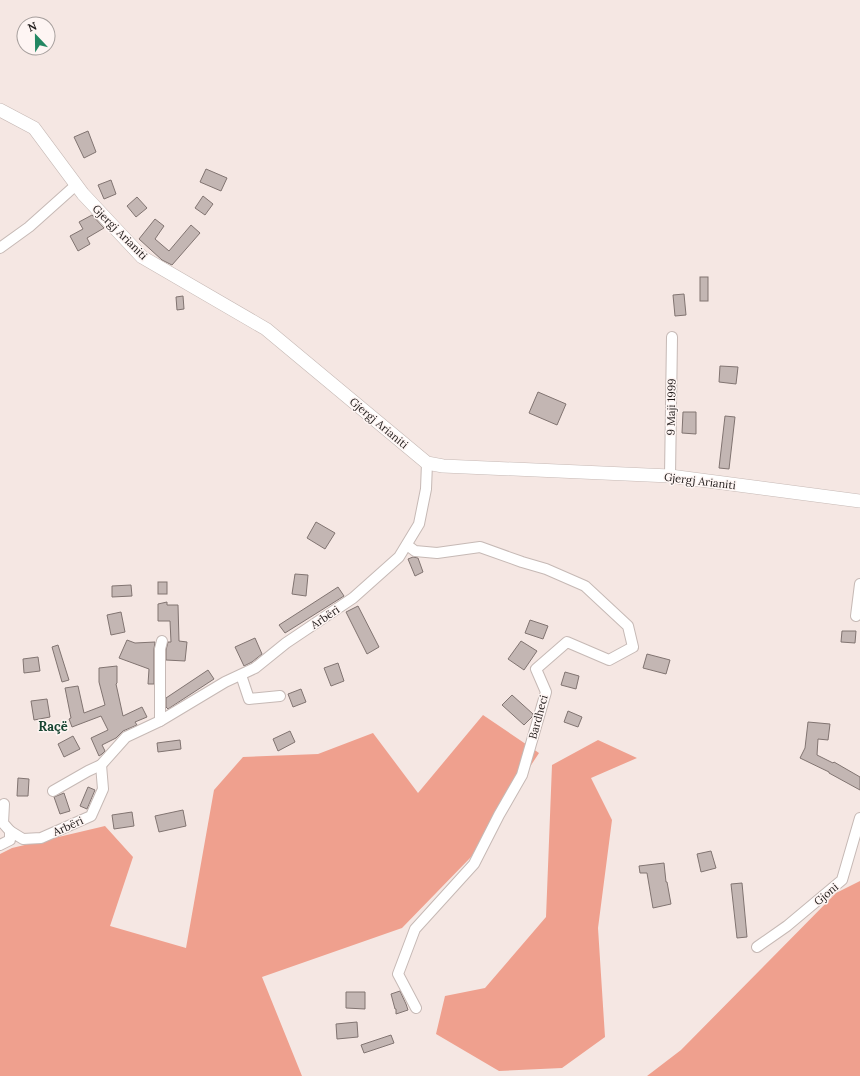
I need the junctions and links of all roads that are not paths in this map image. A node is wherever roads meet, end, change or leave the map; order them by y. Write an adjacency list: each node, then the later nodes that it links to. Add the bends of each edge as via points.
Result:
1 (0, 110): 2 (main road, Gjergj Arianiti, via 34,128)
2 (76, 184): 3 (street, via 29,227); 5 (main road, Gjergj Arianiti, via 142,258 266,330)
3 (0, 248)
4 (672, 337): 6 (street, 9 Maji 1999)
5 (427, 463): 6 (main road, Gjergj Arianiti, via 443,466); 8 (street, Arbëri, via 426,489 419,524)
6 (670, 476): 7 (main road, Gjergj Arianiti)
7 (860, 501)
8 (407, 545): 12 (street, Arbëri, via 399,557 352,598 286,642 255,668); 22 (street, Bardheci, via 415,551 437,553 480,547 546,569 586,586 628,626 633,647 609,660 567,642 536,668 546,692 522,775 474,864 416,929 398,974)
9 (860, 584): 10 (street)
10 (856, 616)
11 (162, 641): 14 (street)
12 (241, 675): 13 (street, via 249,699); 14 (street, Arbëri)
13 (280, 696)
14 (160, 721): 15 (street, Arbëri, via 126,737)
15 (101, 765): 16 (street); 19 (street, Arbëri, via 103,789 92,816 41,838 23,839)
16 (53, 792)
17 (4, 804): 19 (street, via 3,822)
18 (860, 818): 21 (street, Gjoni, via 842,880 787,926)
19 (10, 831): 20 (street, via 10,840)
20 (0, 845)
21 (757, 947)
22 (416, 1008)

